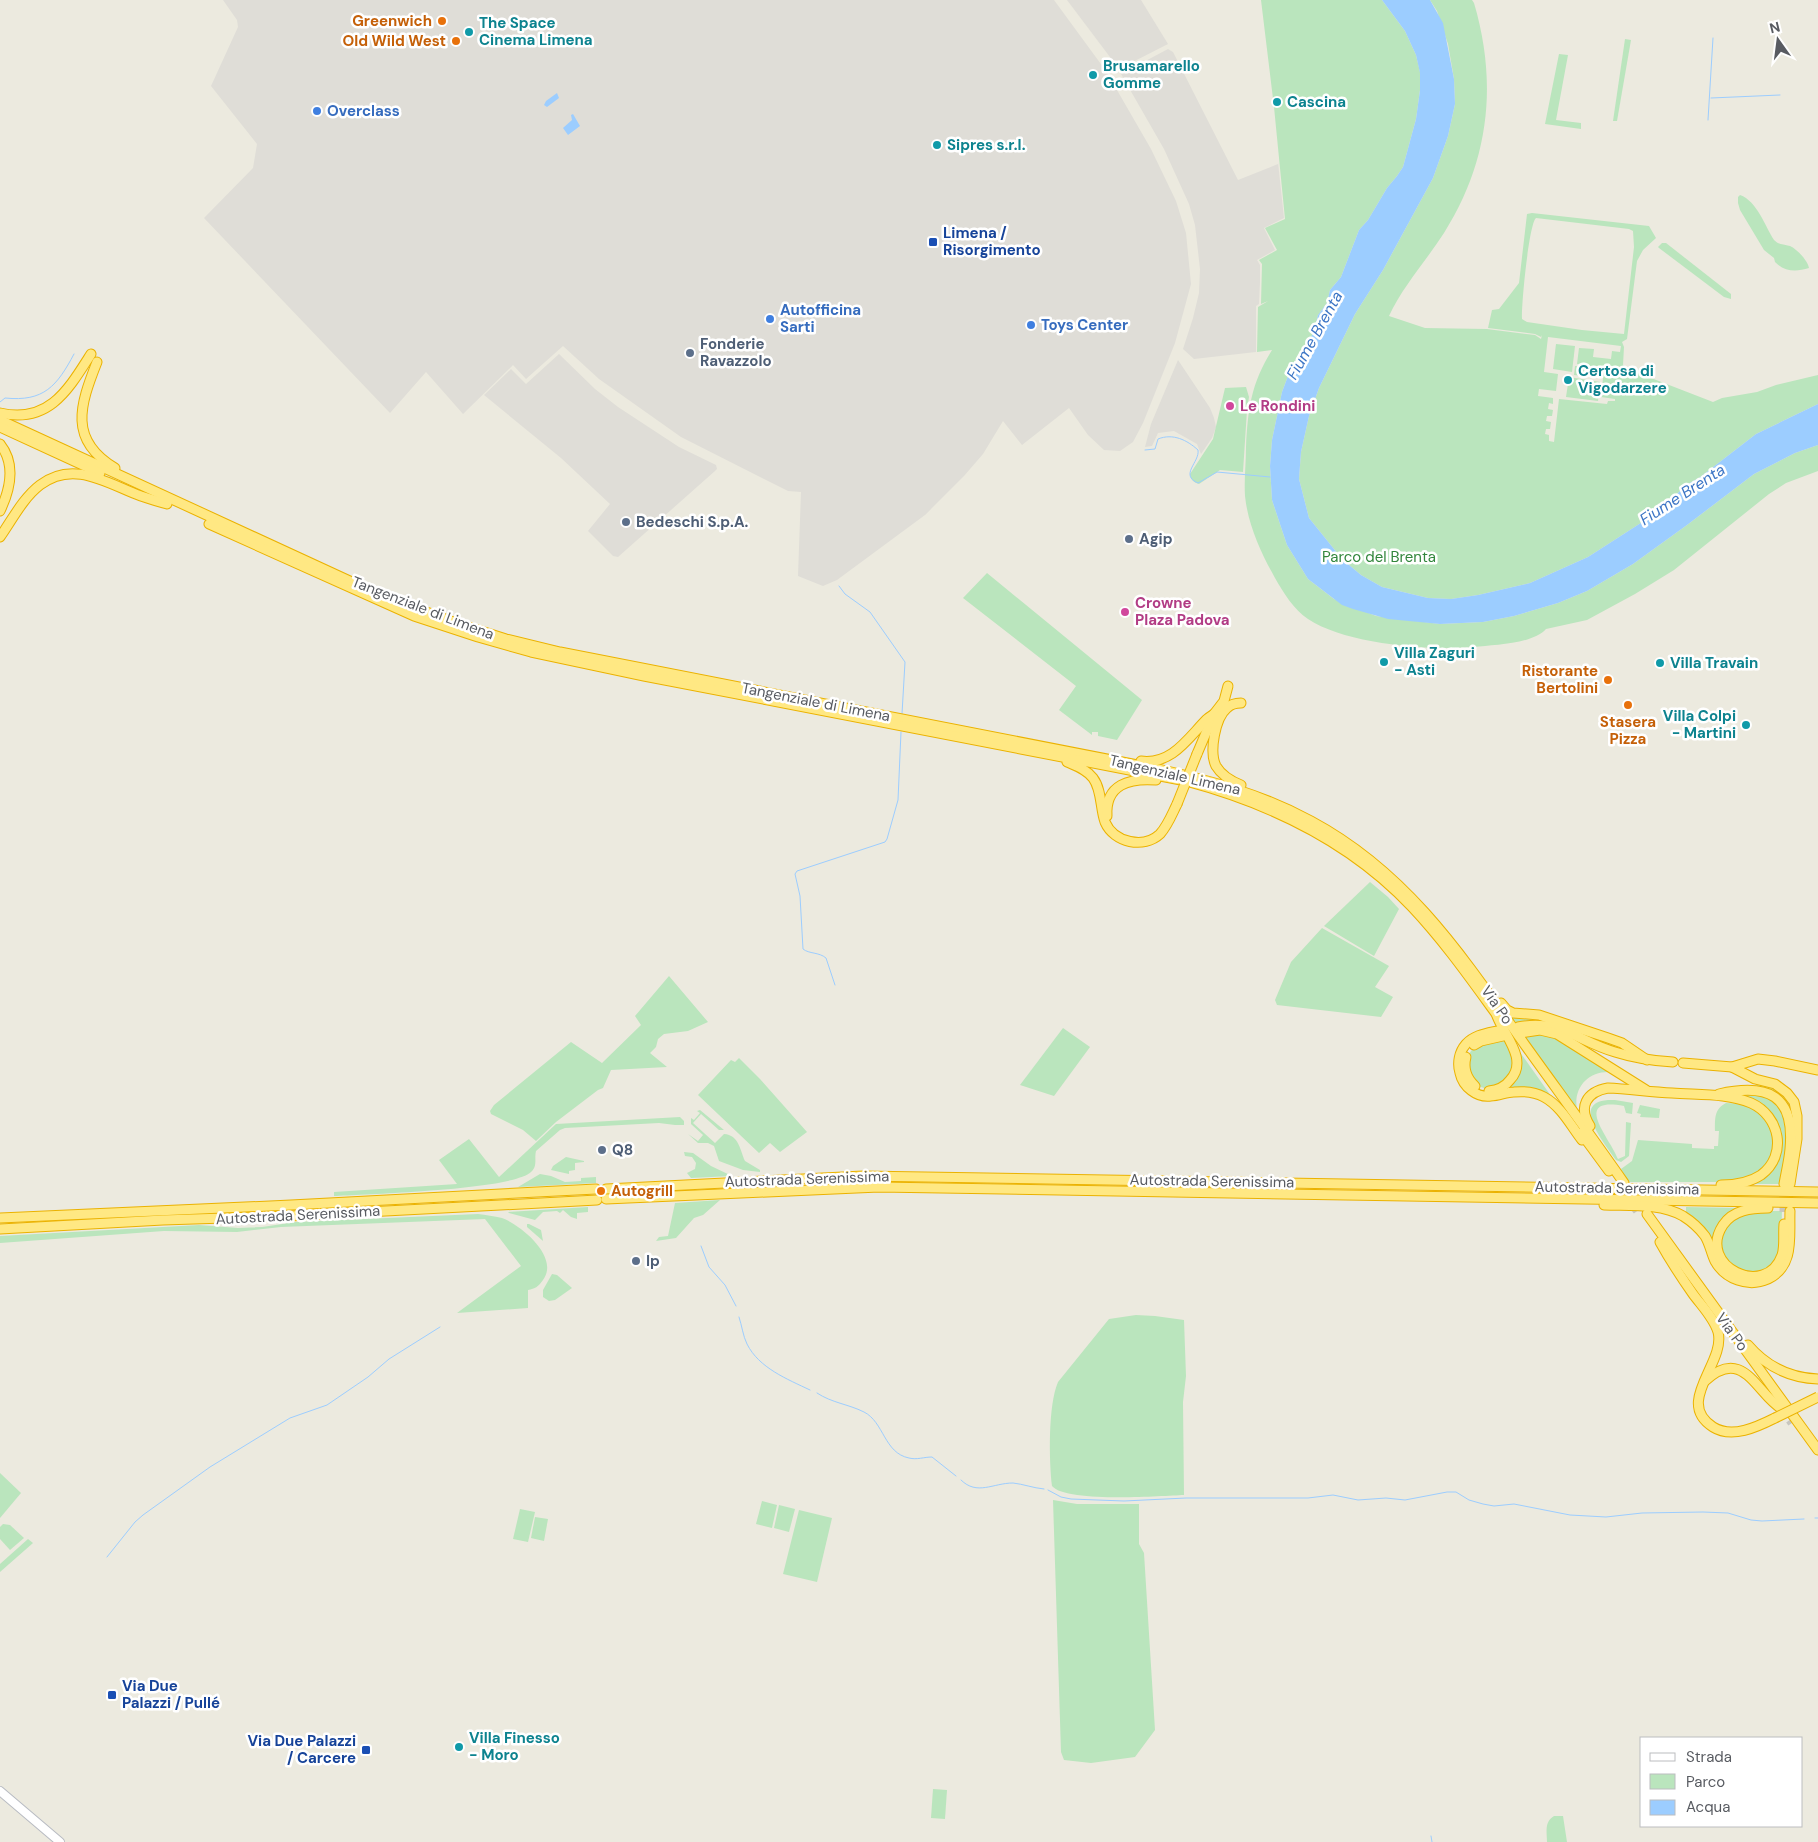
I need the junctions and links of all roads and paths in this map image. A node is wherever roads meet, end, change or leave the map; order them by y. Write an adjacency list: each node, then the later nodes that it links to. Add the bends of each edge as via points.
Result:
1 (90, 354): 3 (highway, via 63,396 48,407 22,416)
2 (97, 362): 9 (highway, via 81,413 84,432 102,460)
3 (0, 413)
4 (0, 420): 6 (highway, Tangenziale di Limena)
5 (0, 427): 6 (highway, Tangenziale di Limena)
6 (41, 442): 8 (highway, Tangenziale di Limena)
7 (0, 444): 11 (highway, via 8,460 10,477)
8 (51, 447): 9 (highway, Tangenziale di Limena); 10 (highway, Tangenziale di Limena)
9 (158, 494): 13 (highway, Tangenziale di Limena)
10 (167, 504): 12 (highway, via 94,476 75,473 58,476 40,485 25,499); 13 (highway, Tangenziale di Limena)
11 (0, 511)
12 (0, 537)
13 (376, 596): 16 (highway, Tangenziale di Limena, via 452,629 549,656)
14 (1228, 686): 15 (highway, via 1224,701)
15 (1214, 714): 18 (highway, via 1166,758 1145,761); 20 (highway, via 1228,703 1238,702 1230,705 1220,716 1213,746 1216,766 1226,777 1291,807); 21 (highway, bridge, via 1164,828 1151,840 1140,842 1130,842)
16 (902, 722): 17 (highway, Tangenziale Limena); 18 (highway, Tangenziale Limena)
17 (1019, 748): 19 (highway, Tangenziale Limena, via 1186,781); 21 (highway, via 1088,772 1097,788 1105,821)
18 (1077, 753): 20 (highway, Tangenziale Limena, via 1233,787)
19 (1233, 794): 21 (highway, via 1160,780 1128,782 1114,791 1108,802 1107,816); 22 (highway, Tangenziale Limena, via 1309,828 1370,868 1412,907)
20 (1312, 821): 22 (highway, Tangenziale Limena, via 1402,888 1431,917)
21 (1115, 834)
22 (1472, 974): 23 (highway, Via Po); 24 (highway, via 1483,980 1507,1010 1539,1015 1622,1043); 31 (highway, Via Po)
23 (1497, 1016): 32 (highway, Via Po); 32 (highway, via 1513,1046 1516,1068 1510,1080 1500,1088 1481,1089 1476,1086 1464,1067 1466,1056 1476,1043 1502,1033 1477,1036 1463,1048 1458,1065 1465,1085 1476,1094 1485,1096 1524,1092 1545,1098)
24 (1647, 1060): 25 (highway); 29 (highway, via 1613,1052 1551,1026 1537,1024 1520,1030 1557,1034)
25 (1673, 1062)
26 (1683, 1063): 27 (highway)
27 (1732, 1067): 28 (highway, via 1758,1059); 30 (highway, via 1755,1079 1776,1084 1794,1102 1797,1140 1787,1184 1790,1142 1789,1116 1784,1106 1768,1093 1753,1090)
28 (1818, 1070)
29 (1648, 1092): 30 (highway); 31 (highway, via 1608,1088 1588,1097 1584,1114)
30 (1712, 1096): 35 (highway, via 1756,1105 1768,1116 1777,1133 1776,1155 1767,1170 1745,1182)
31 (1601, 1149): 32 (highway, Via Po, via 1620,1182)
32 (1602, 1162)
33 (596, 1189): 42 (highway, Autostrada Serenissima)
34 (606, 1189): 35 (highway, Autostrada Serenissima, via 888,1176)
35 (1679, 1189): 36 (highway, Autostrada Serenissima)
36 (1818, 1192)
37 (1504, 1197): 38 (highway, Autostrada Serenissima, via 879,1187); 40 (highway, Autostrada Serenissima); 41 (highway, via 1675,1212 1701,1231 1725,1273 1746,1282 1766,1280 1785,1263 1789,1250 1787,1212 1783,1249 1777,1264 1766,1273 1746,1277 1730,1269 1718,1253 1720,1229 1732,1215 1759,1208)
38 (606, 1199)
39 (597, 1200): 43 (highway, Autostrada Serenissima)
40 (1818, 1203)
41 (1818, 1209)
42 (0, 1218)
43 (0, 1229)
44 (1660, 1242): 45 (highway, Via Po, via 1643,1214); 47 (highway, via 1718,1332 1718,1351); 47 (highway, Via Po, via 1782,1409 1755,1381 1740,1371 1720,1372)
45 (1711, 1302): 46 (highway, via 1766,1362 1784,1372); 50 (highway, Via Po)
46 (1814, 1378)
47 (1704, 1382): 48 (highway, bridge, via 1699,1397 1705,1418 1716,1428 1728,1432 1756,1427)
48 (1818, 1397)
49 (1792, 1422): 51 (highway)
50 (1818, 1450)
51 (1818, 1458)
52 (0, 1791): 53 (main road)
53 (60, 1842)

